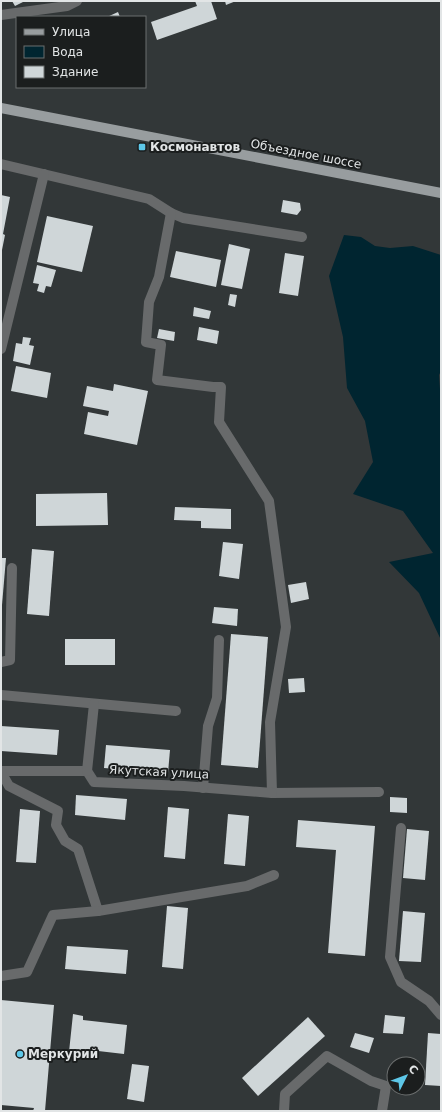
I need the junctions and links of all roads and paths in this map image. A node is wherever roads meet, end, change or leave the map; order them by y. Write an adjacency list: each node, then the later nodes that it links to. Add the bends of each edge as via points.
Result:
1 (77, 1): 2 (street, via 67,6)
2 (1, 15)
3 (1, 108): 6 (main road, Объездное шоссе)
4 (1, 164): 5 (street)
5 (44, 174): 7 (street, via 149,199); 9 (street)
6 (441, 193)
7 (171, 213): 8 (street, via 183,218); 20 (street, via 159,277 149,302 146,342 162,345 157,380 221,387 220,422 269,501 286,627 270,722)
8 (302, 237)
9 (1, 349)
10 (12, 568): 12 (street, via 10,660)
11 (219, 640): 18 (street, via 217,698 208,726)
12 (1, 662)
13 (1, 696): 14 (street)
14 (94, 704): 15 (street); 17 (street)
15 (176, 711)
16 (1, 771): 17 (street); 23 (street, via 9,786 58,811 56,825 65,841 78,849)
17 (87, 771): 18 (street, Якутская улица, via 94,782)
18 (203, 788): 20 (street, Якутская улица)
19 (379, 792): 20 (street, Якутская улица)
20 (272, 793)
21 (401, 828): 25 (street, via 390,958 401,982 429,1002)
22 (274, 875): 23 (street, via 247,886)
23 (98, 910): 24 (street, via 53,915 27,972)
24 (1, 976)
25 (441, 1016)
26 (284, 1111): 27 (street, via 285,1094 327,1056 371,1081 386,1086)
27 (382, 1111)

